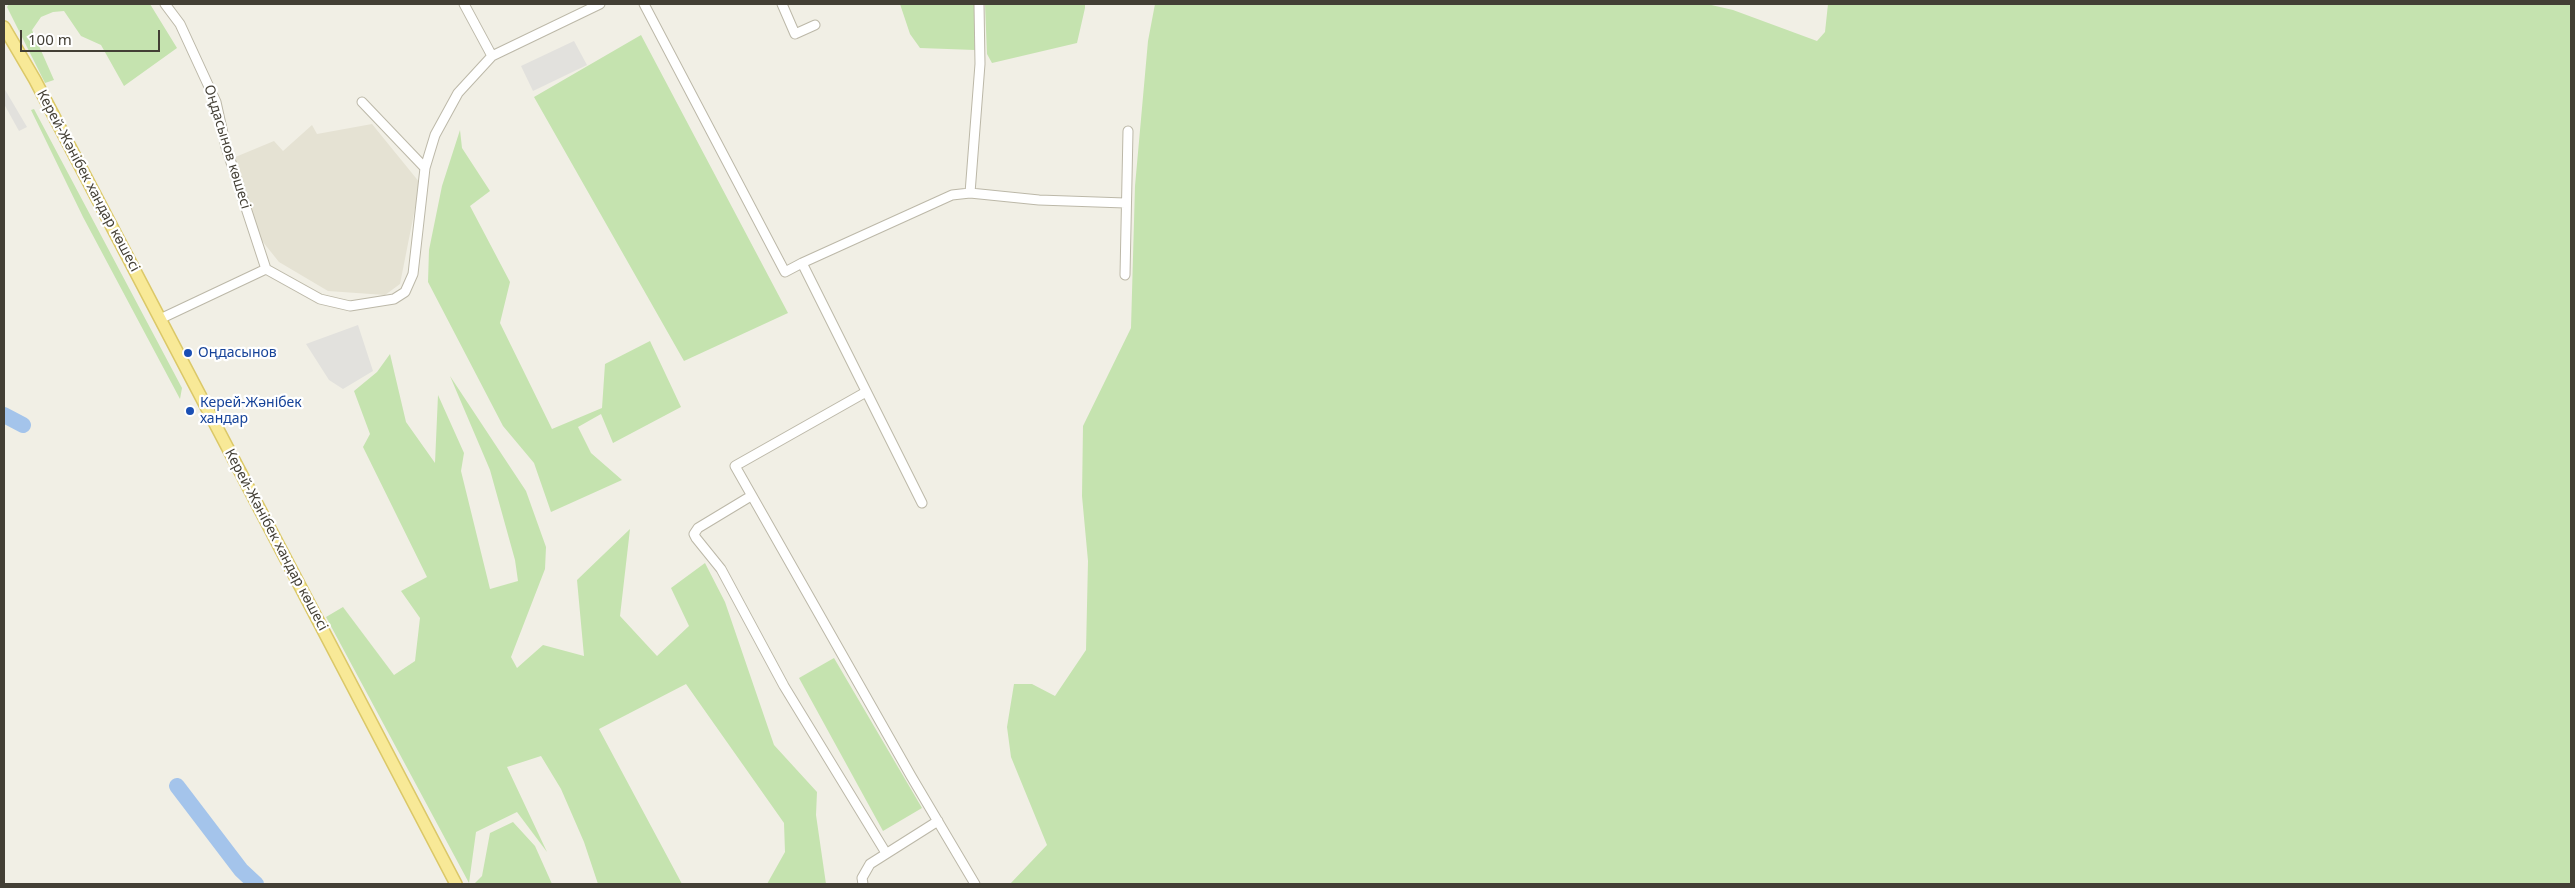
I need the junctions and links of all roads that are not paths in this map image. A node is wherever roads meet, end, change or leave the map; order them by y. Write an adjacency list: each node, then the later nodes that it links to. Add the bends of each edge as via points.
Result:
1 (165, 4): 17 (street, Оңдасынов көшесі, via 180,24 216,102 229,156)
2 (464, 4): 10 (street)
3 (600, 4): 10 (street)
4 (644, 4): 16 (street, via 785,272)
5 (782, 4): 8 (street, via 795,34)
6 (980, 4): 14 (street, via 980,64)
7 (4, 20): 9 (street)
8 (815, 25)
9 (7, 32): 19 (main road, Керей-Жәнібек хандар көшесі)
10 (492, 56): 13 (street, via 454,100 435,135)
11 (362, 102): 13 (street)
12 (1128, 131): 15 (street)
13 (425, 168): 17 (street, via 413,274 405,292 394,300 350,306 320,300)
14 (970, 193): 15 (street, via 1039,200); 16 (street, via 952,195)
15 (1125, 203): 18 (street)
16 (802, 263): 20 (street)
17 (266, 269): 19 (street)
18 (1125, 275)
19 (160, 320): 25 (main road, Керей-Жәнібек хандар көшесі)
20 (866, 392): 21 (street, via 735,466); 22 (street)
21 (751, 496): 23 (street); 24 (street, via 698,528 694,534 721,569 784,686)
22 (922, 503)
23 (938, 821): 24 (street); 27 (street)
24 (886, 853): 26 (street, via 870,864 862,878)
25 (456, 884)
26 (863, 884)
27 (975, 884)

